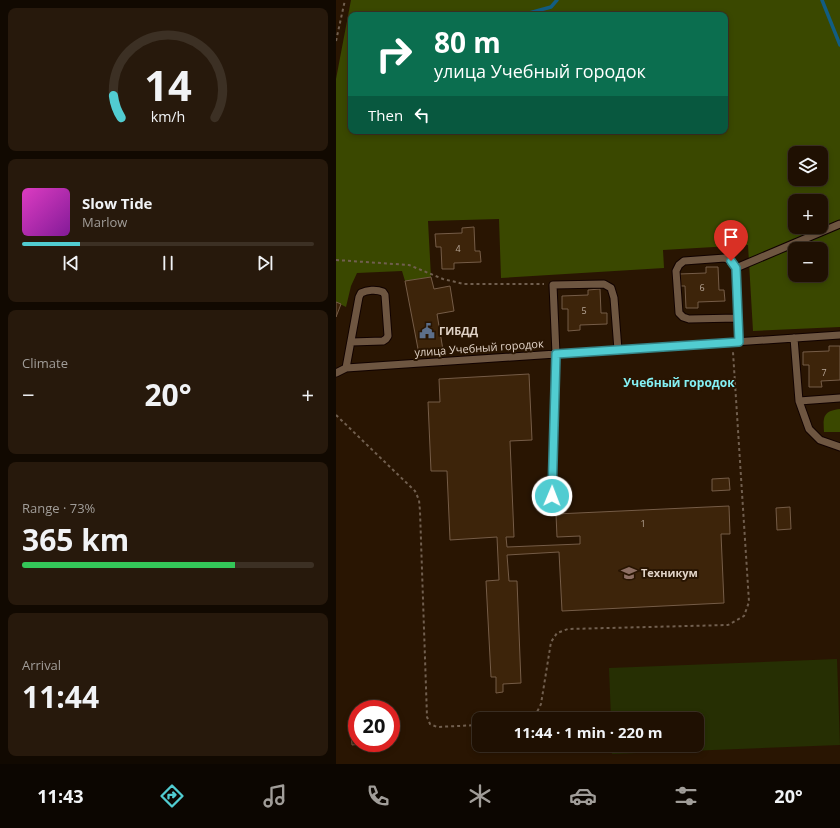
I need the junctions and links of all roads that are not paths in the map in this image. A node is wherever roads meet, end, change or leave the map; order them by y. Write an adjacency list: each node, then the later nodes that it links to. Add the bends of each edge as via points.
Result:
1 (840, 224): 2 (lane)
2 (736, 268): 3 (lane); 3 (lane, via 725,258 684,261 678,264 676,271 680,313 683,317)
3 (738, 318): 7 (lane)
4 (840, 335): 5 (lane, улица Учебный городок)
5 (794, 338): 7 (lane, улица Учебный городок); 13 (lane)
6 (351, 342): 6 (lane, via 361,293 379,290 383,292 386,339); 10 (lane)
7 (736, 342): 8 (lane, улица Учебный городок)
8 (618, 350): 9 (lane, улица Учебный городок); 9 (lane, via 611,288 604,284 553,285)
9 (556, 354): 10 (lane, улица Учебный городок); 15 (lane)
10 (346, 368): 11 (lane, улица Учебный городок)
11 (336, 373)
12 (840, 398): 13 (lane)
13 (799, 401): 14 (lane, via 809,429 820,440)
14 (840, 446)
15 (552, 496)

